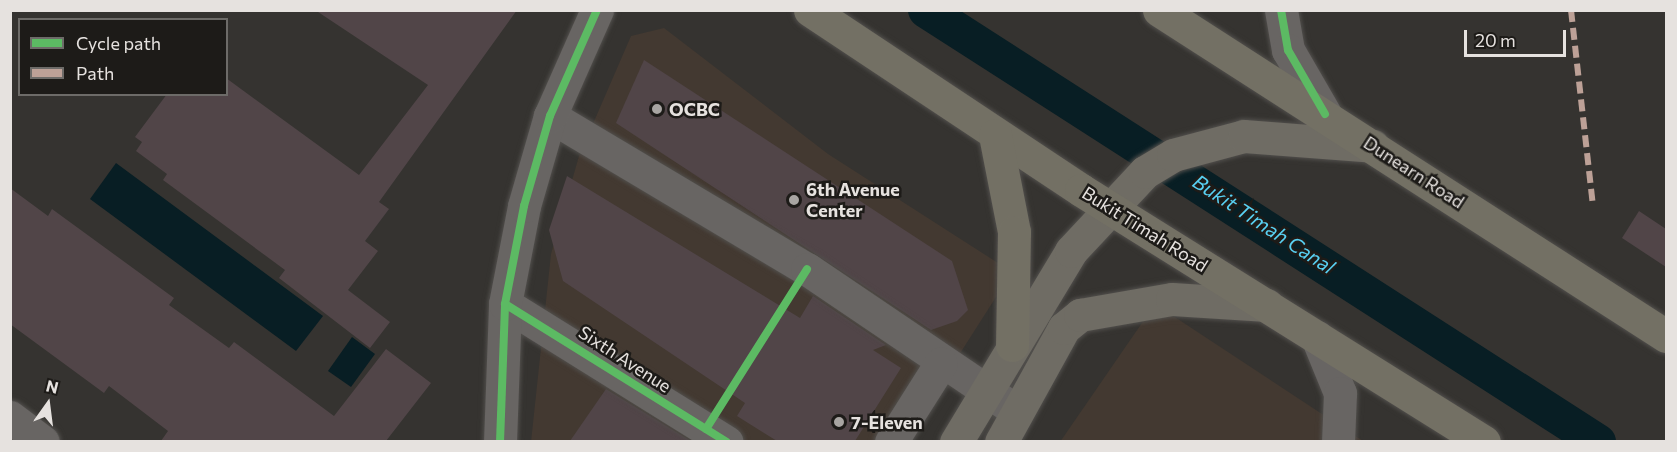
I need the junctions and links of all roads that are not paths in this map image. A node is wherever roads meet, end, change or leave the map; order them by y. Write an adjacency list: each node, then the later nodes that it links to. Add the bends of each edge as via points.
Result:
1 (597, 10): 6 (street)
2 (810, 10): 7 (highway, Bukit Timah Road)
3 (1159, 10): 5 (highway, Dunearn Road)
4 (1281, 10): 5 (street, via 1288,50)
5 (1325, 114): 8 (highway, Dunearn Road)
6 (550, 116): 10 (street, via 524,206); 15 (street, via 807,269)
7 (995, 135): 9 (highway, Bukit Timah Road); 14 (highway, via 1014,232)
8 (1373, 146): 9 (main road, via 1244,135 1198,146 1145,172); 12 (highway, Dunearn Road)
9 (1109, 207): 11 (highway, Bukit Timah Road); 14 (main road, via 1066,258)
10 (506, 304): 20 (street); 21 (street, Sixth Avenue)
11 (1267, 305): 13 (highway, Bukit Timah Road); 17 (main road, via 1172,299 1080,315 1064,328)
12 (1666, 336)
13 (1317, 337): 25 (street, via 1340,393); 26 (highway, Bukit Timah Road)
14 (1012, 345): 16 (main road)
15 (941, 363): 16 (street); 22 (street)
16 (988, 391): 17 (street); 23 (main road)
17 (1017, 411): 24 (main road)
18 (10, 417): 19 (street)
19 (43, 441)
20 (500, 441)
21 (727, 441)
22 (891, 441)
23 (956, 441)
24 (1001, 441)
25 (1338, 441)
26 (1484, 441)

